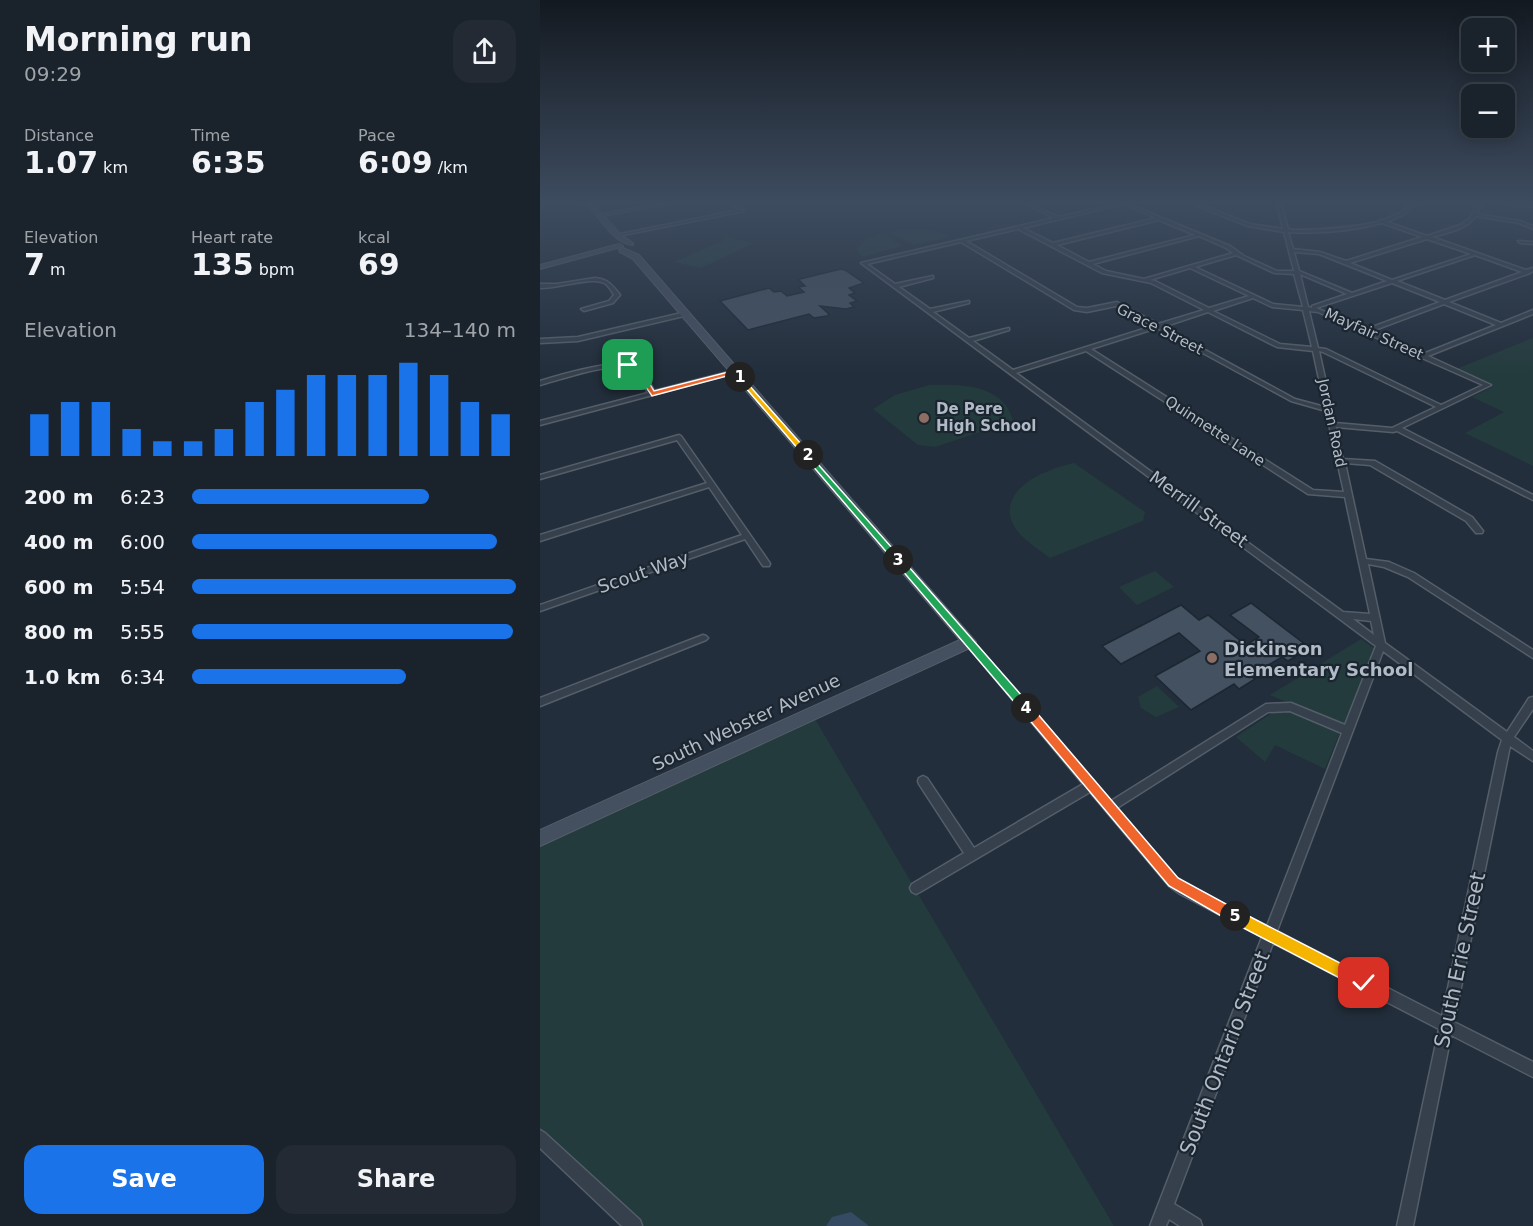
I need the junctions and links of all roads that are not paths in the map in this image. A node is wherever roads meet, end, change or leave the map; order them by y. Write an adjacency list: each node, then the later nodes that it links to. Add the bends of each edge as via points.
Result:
1 (562, 261): 16 (street)
2 (643, 261): 34 (street)
3 (871, 261): 24 (street, Merrill Street, via 863,263)
4 (997, 261): 38 (street, Grace Street, via 1077,309 1117,304)
5 (1084, 261): 15 (street)
6 (1100, 261): 15 (street)
7 (1210, 261): 17 (street)
8 (1254, 261): 19 (street, via 1276,272)
9 (1294, 261): 19 (street, Jordan Road)
10 (1341, 261): 14 (street)
11 (1352, 261): 14 (street)
12 (1455, 261): 22 (street)
13 (1498, 261): 18 (street)
14 (1346, 263): 22 (street)
15 (1089, 264): 21 (street, via 1108,273)
16 (540, 267)
17 (1191, 267): 21 (street); 26 (street, Mayfair Street)
18 (1531, 272): 28 (street)
19 (1297, 273): 25 (street); 29 (street, Jordan Road)
20 (931, 277): 24 (street)
21 (1144, 280): 32 (street)
22 (1393, 282): 25 (street); 28 (street)
23 (540, 286): 30 (street, via 608,282 617,295 607,303)
24 (895, 286): 31 (street, Merrill Street)
25 (1353, 295): 29 (street)
26 (1254, 296): 29 (street, Mayfair Street, via 1272,305); 32 (street)
27 (966, 302): 31 (street)
28 (1445, 302): 37 (street); 40 (street)
29 (1306, 307): 40 (street, Mayfair Street); 44 (street, Jordan Road)
30 (584, 309)
31 (930, 311): 41 (street, Merrill Street)
32 (1209, 311): 38 (street); 44 (street, via 1279,346)
33 (1533, 312): 35 (street)
34 (686, 314): 42 (street, via 578,339); 46 (street)
35 (1523, 316): 36 (street); 37 (street)
36 (1533, 320)
37 (1502, 325): 45 (street)
38 (1160, 326): 43 (street); 51 (street, Grace Street, via 1293,400)
39 (1007, 330): 41 (street)
40 (1368, 331): 45 (street, Mayfair Street)
41 (970, 340): 47 (street, Merrill Street)
42 (540, 341)
43 (1087, 349): 47 (street); 58 (street, Quinnette Lane, via 1311,492)
44 (1316, 349): 50 (street); 51 (street, Jordan Road)
45 (1424, 356): 50 (street, Mayfair Street, via 1488,385)
46 (736, 372): 49 (street); 69 (street)
47 (1013, 372): 66 (street, Merrill Street)
48 (540, 382): 49 (street, via 628,365 638,369)
49 (652, 394): 52 (street)
50 (1441, 407): 54 (street)
51 (1329, 410): 53 (street, Jordan Road)
52 (540, 423)
53 (1332, 425): 54 (street); 55 (street, Jordan Road)
54 (1397, 428): 59 (street)
55 (1340, 461): 58 (street, Jordan Road); 60 (street, via 1372,463 1469,519)
56 (540, 477): 57 (street, via 678,436)
57 (711, 484): 61 (street); 62 (street)
58 (1348, 495): 63 (street, Jordan Road)
59 (1533, 498)
60 (1479, 531)
61 (747, 536): 64 (street); 65 (street, Scout Way)
62 (540, 538)
63 (1363, 561): 67 (street, Jordan Road); 71 (street, via 1386,564 1412,575)
64 (766, 564)
65 (540, 608)
66 (1342, 615): 67 (street); 70 (street, Merrill Street)
67 (1376, 618): 70 (street, Jordan Road)
68 (703, 638): 73 (street)
69 (969, 642): 78 (street); 80 (street, South Webster Avenue)
70 (1381, 644): 74 (street, South Ontario Street); 75 (street, Merrill Street)
71 (1533, 655)
72 (1533, 701): 75 (street, South Erie Street)
73 (540, 702)
74 (1348, 731): 79 (street, via 1291,707 1266,708); 83 (street, South Ontario Street)
75 (1508, 738): 76 (street, Merrill Street); 84 (street, South Erie Street)
76 (1533, 757)
77 (923, 781): 81 (street)
78 (1092, 785): 79 (street); 81 (street)
79 (1110, 807): 83 (street, via 1173,882)
80 (540, 838)
81 (972, 855): 82 (street)
82 (916, 888)
83 (1270, 934): 84 (street); 87 (street, South Ontario Street)
84 (1446, 1026): 85 (street); 91 (street, South Erie Street)
85 (1533, 1070)
86 (540, 1138): 88 (street)
87 (1166, 1207): 89 (street, South Ontario Street); 90 (street)
88 (634, 1226)
89 (1158, 1226)
90 (1194, 1226)
91 (1405, 1226)

